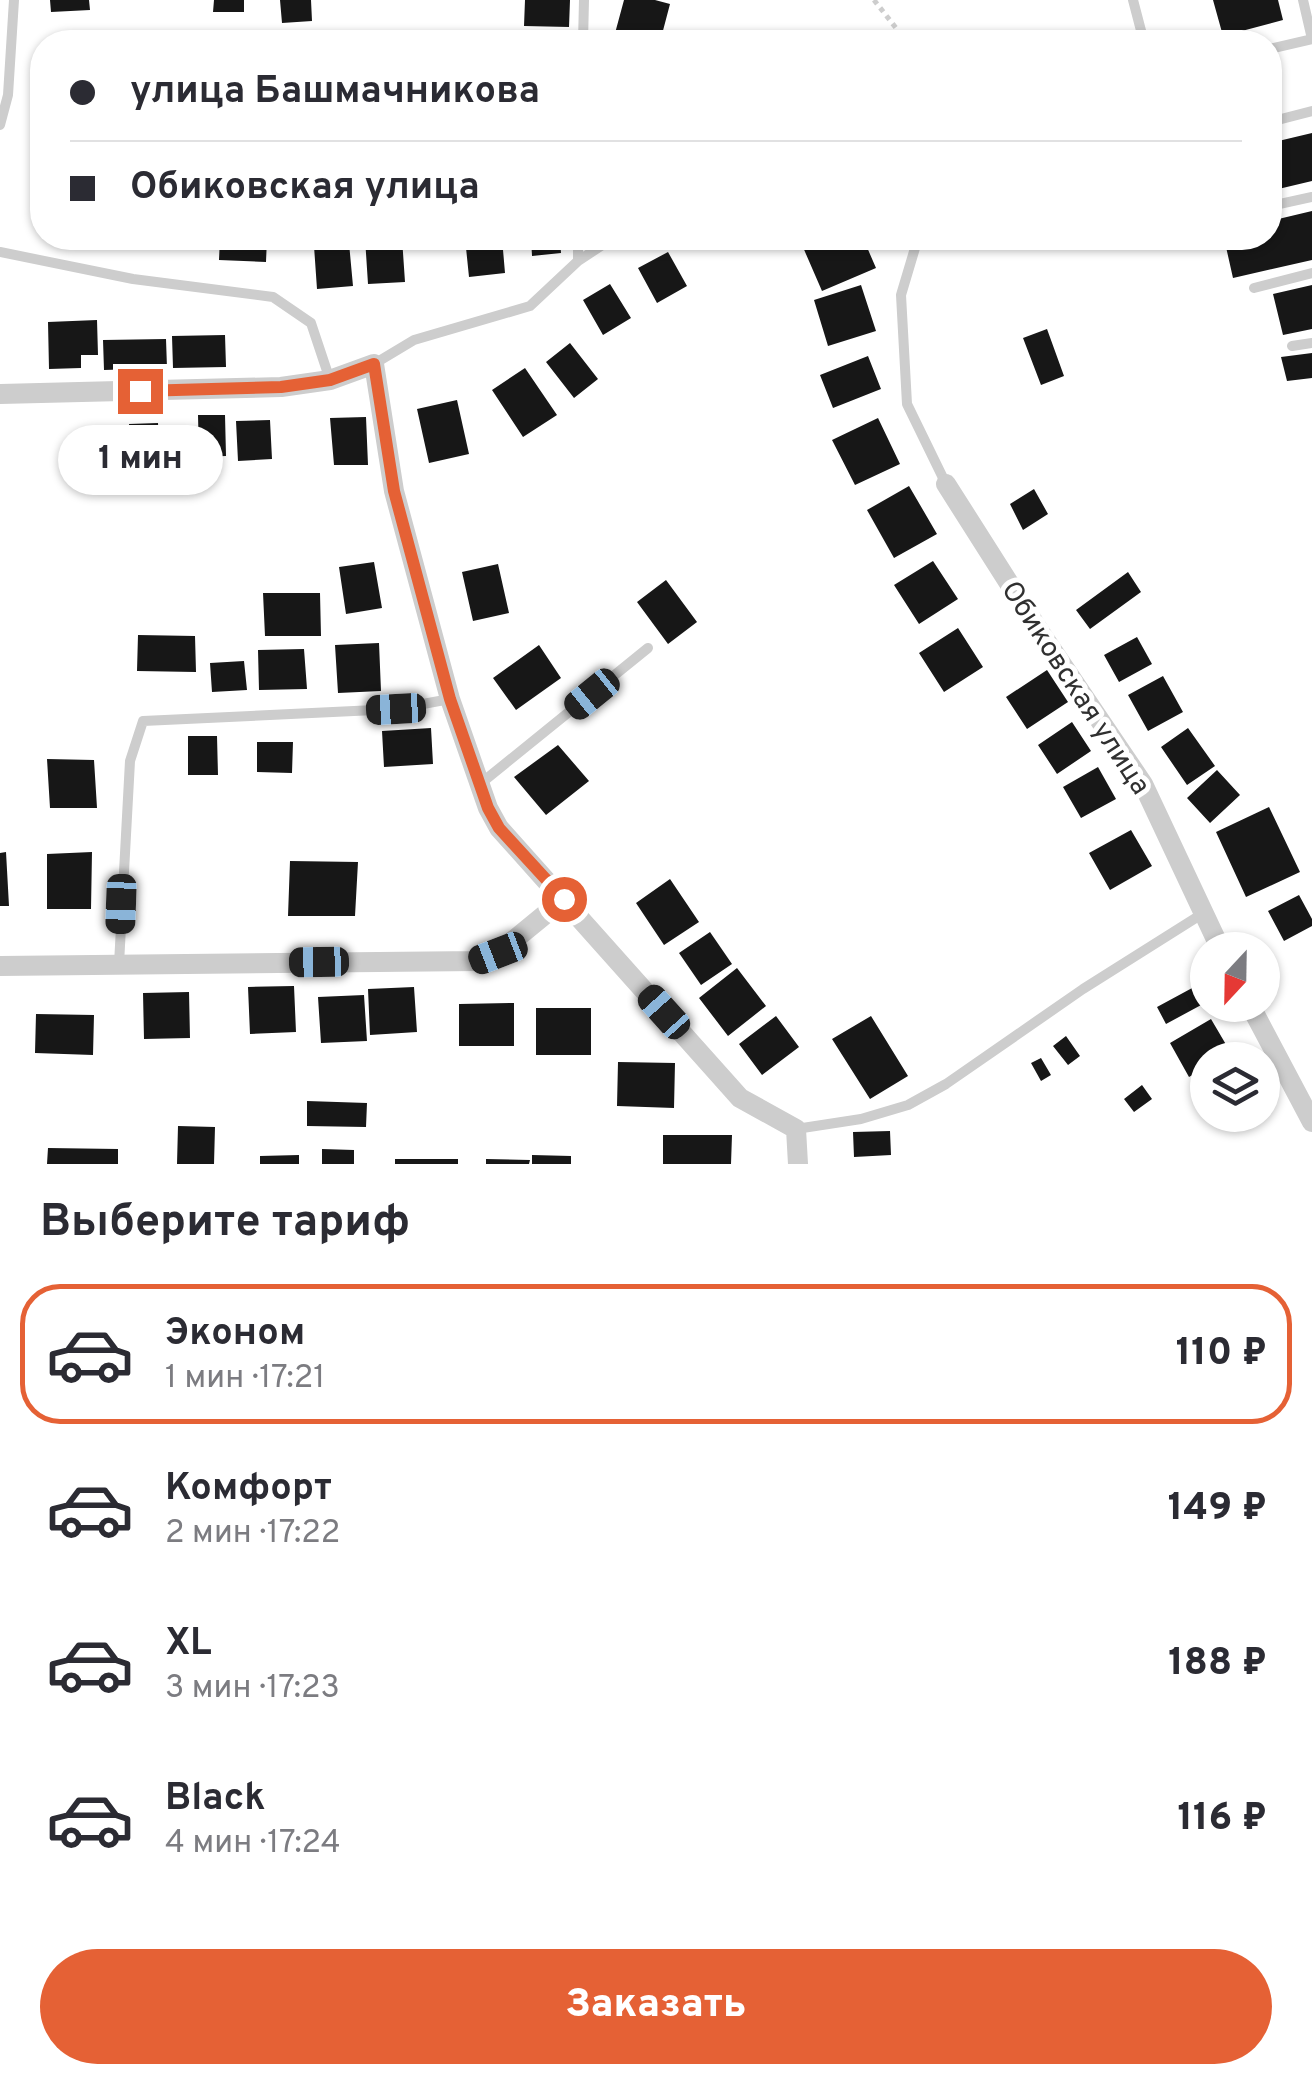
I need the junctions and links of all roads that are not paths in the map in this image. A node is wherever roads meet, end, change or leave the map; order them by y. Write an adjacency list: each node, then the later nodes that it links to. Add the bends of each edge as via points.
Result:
1 (14, 0): 10 (lane)
2 (584, 0): 5 (lane)
3 (1133, 0): 6 (lane)
4 (1303, 0): 7 (lane, via 1312,39)
5 (583, 30)
6 (1141, 30)
7 (1282, 45)
8 (1312, 111): 9 (lane)
9 (1282, 119)
10 (0, 125)
11 (1312, 197): 12 (lane)
12 (1282, 203)
13 (578, 250): 17 (lane)
14 (595, 250): 17 (lane)
15 (914, 250): 25 (lane, via 901,295 907,404)
16 (0, 252): 23 (lane, via 273,298 311,323)
17 (578, 261): 22 (lane, via 530,306 414,340)
18 (1312, 273): 19 (lane)
19 (1254, 288)
20 (1312, 343): 21 (lane)
21 (1292, 346)
22 (374, 364): 23 (street); 27 (street, via 394,491)
23 (330, 380): 24 (street)
24 (0, 394)
25 (946, 484): 30 (street, Обиковская улица, via 1143,784)
26 (648, 648): 28 (lane)
27 (450, 699): 28 (street); 32 (lane, via 396,709 143,721 130,761)
28 (480, 784): 29 (street, via 499,828)
29 (564, 899): 32 (street, via 498,953 478,961); 36 (street, via 740,1098)
30 (1202, 914): 31 (street, Обиковская улица); 36 (lane, via 908,1105)
31 (1212, 932)
32 (120, 964): 33 (street)
33 (0, 966)
34 (1259, 1022): 35 (street)
35 (1312, 1122)
36 (796, 1129): 37 (street)
37 (798, 1164)

